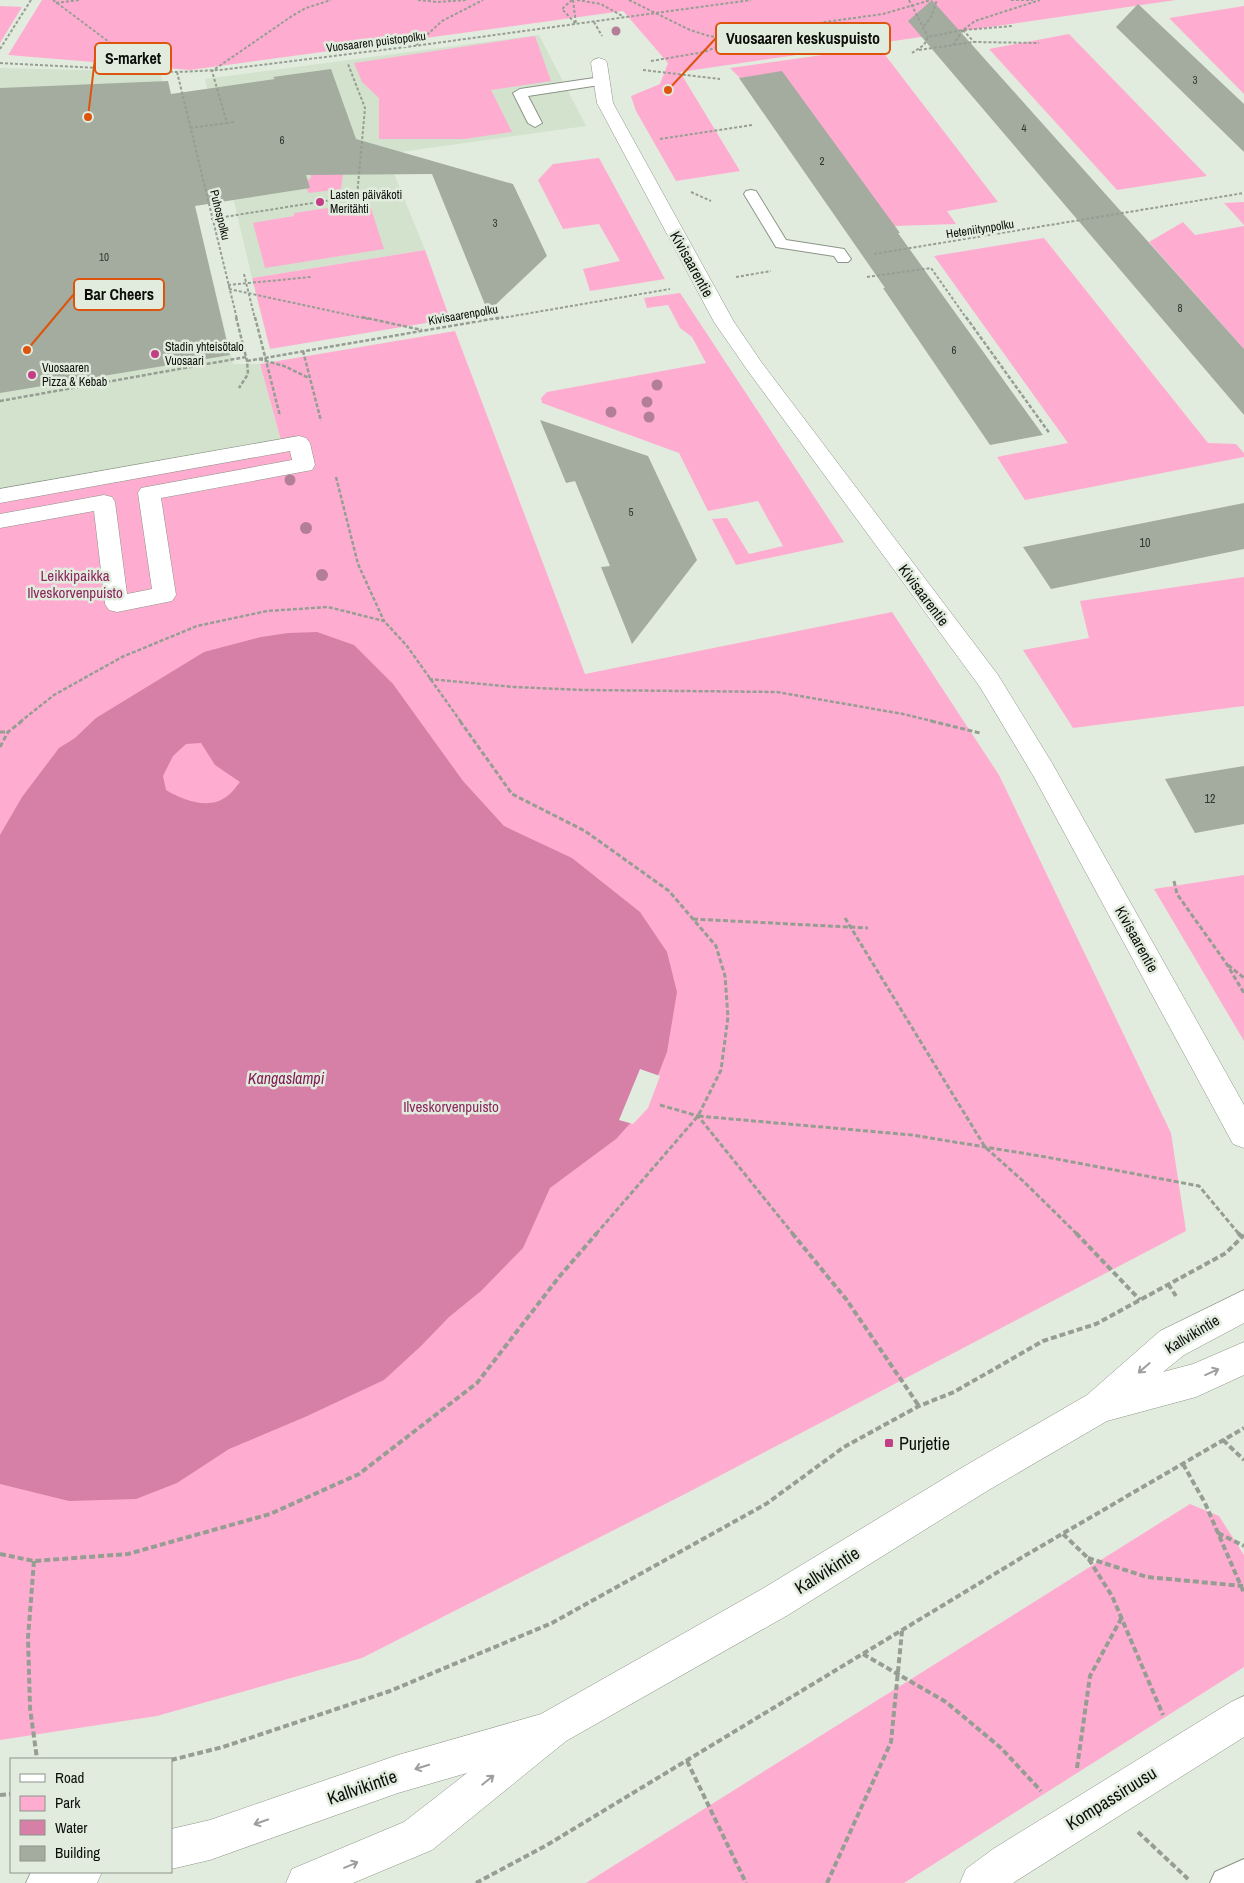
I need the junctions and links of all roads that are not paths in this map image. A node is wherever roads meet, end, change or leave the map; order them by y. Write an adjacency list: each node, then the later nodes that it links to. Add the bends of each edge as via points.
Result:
1 (600, 72): 2 (lane, via 520,93); 7 (street, Kivisaarentie, via 605,103 724,322 989,681)
2 (535, 124)
3 (751, 194): 4 (lane, via 781,244 839,252)
4 (843, 259)
5 (0, 496): 6 (street, via 299,443 304,465 149,493 164,595 117,604 104,502)
6 (0, 521)
7 (1244, 1134)
8 (1244, 1306): 10 (street, Kallvikintie, one-way to 10, via 1172,1343)
9 (1244, 1358): 10 (street, Kallvikintie, one-way to 9, via 1196,1380)
10 (1099, 1407): 12 (street, Kallvikintie, via 982,1474 775,1602)
11 (1244, 1715): 18 (street, Kompassiruusu)
12 (553, 1728): 13 (street, Kallvikintie, one-way to 13, via 398,1774 210,1840); 17 (street, Kallvikintie, one-way to 12, via 418,1836)
13 (172, 1850)
14 (79, 1873): 16 (street)
15 (1244, 1875): 19 (lane)
16 (46, 1883)
17 (306, 1883)
18 (980, 1883)
19 (1226, 1883)

